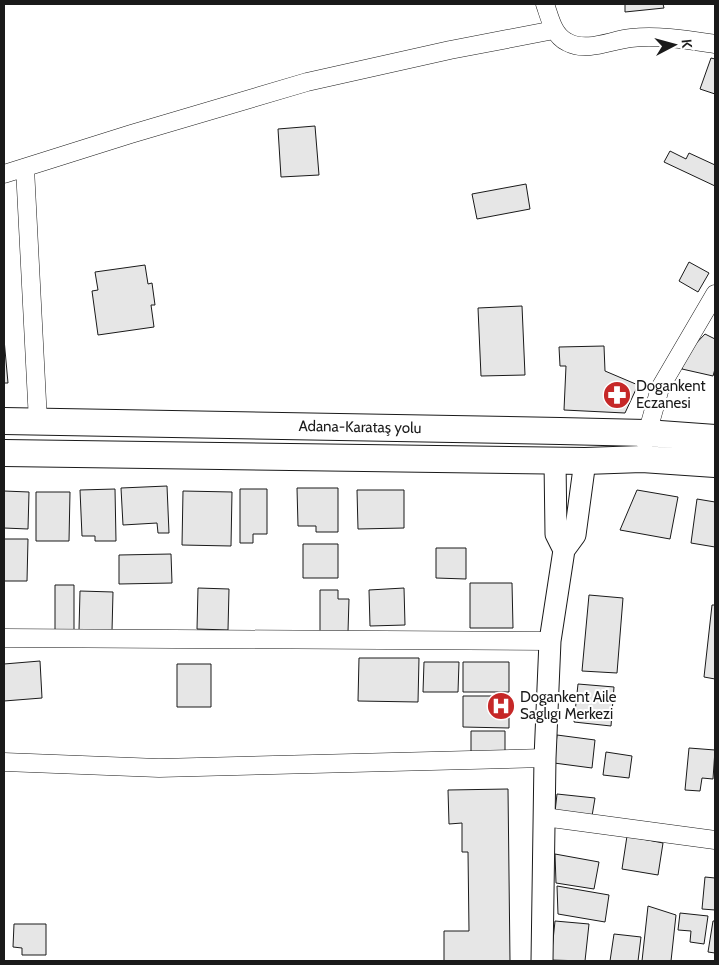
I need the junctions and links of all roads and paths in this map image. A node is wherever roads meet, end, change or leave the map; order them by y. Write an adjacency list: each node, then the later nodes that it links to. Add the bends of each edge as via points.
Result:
1 (545, 4): 2 (street)
2 (554, 30): 3 (street, via 568,42 588,47 632,38 681,38); 4 (street, via 307,82)
3 (715, 44)
4 (25, 168): 5 (street); 8 (street)
5 (4, 174)
6 (715, 294): 9 (street, via 660,388)
7 (4, 421): 8 (main road, Adana-Karataş yolu)
8 (38, 421): 9 (main road, Adana-Karataş yolu)
9 (646, 433): 10 (main road, Adana-Karataş yolu); 12 (street)
10 (715, 438)
11 (4, 453): 13 (main road, Adana-Karataş yolu)
12 (642, 459): 14 (main road, Adana-Karataş yolu); 15 (main road, Adana-Karataş yolu)
13 (555, 461): 14 (main road, Adana-Karataş yolu); 16 (street, via 556,534)
14 (585, 462): 16 (street, via 575,535)
15 (715, 464)
16 (564, 550): 18 (street)
17 (4, 638): 18 (street)
18 (550, 641): 19 (street)
19 (545, 758): 20 (street, via 159,768); 21 (street)
20 (4, 762)
21 (544, 817): 22 (street); 23 (street)
22 (715, 840)
23 (542, 961)

